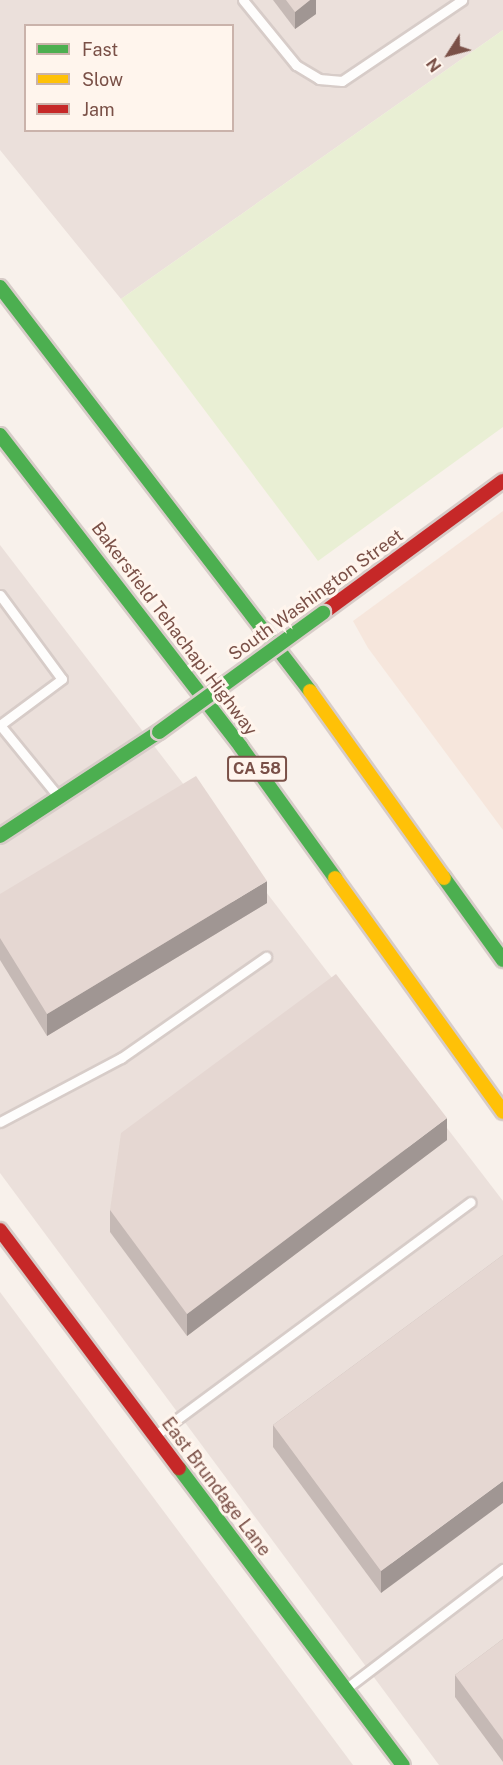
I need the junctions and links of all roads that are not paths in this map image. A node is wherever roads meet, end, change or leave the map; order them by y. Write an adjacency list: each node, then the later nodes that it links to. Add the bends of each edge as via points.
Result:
1 (243, 0): 2 (lane, via 296,65 319,79 342,81)
2 (462, 0)
3 (0, 287): 11 (main road, via 297,672)
4 (0, 435): 12 (main road, Bakersfield Tehachapi Highway / CA 58, via 241,747)
5 (503, 481): 8 (main road, South Washington Street, bridge, via 159,732)
6 (0, 595): 7 (lane, via 62,679)
7 (0, 725): 8 (lane)
8 (59, 798): 9 (main road, South Washington Street)
9 (0, 836)
10 (266, 957): 13 (lane, via 121,1058)
11 (503, 960)
12 (503, 1112)
13 (0, 1122)
14 (471, 1202): 16 (lane)
15 (0, 1230): 16 (main road, East Brundage Lane)
16 (155, 1436): 18 (main road, East Brundage Lane)
17 (503, 1569): 18 (lane)
18 (346, 1689): 19 (main road, East Brundage Lane)
19 (403, 1765)

